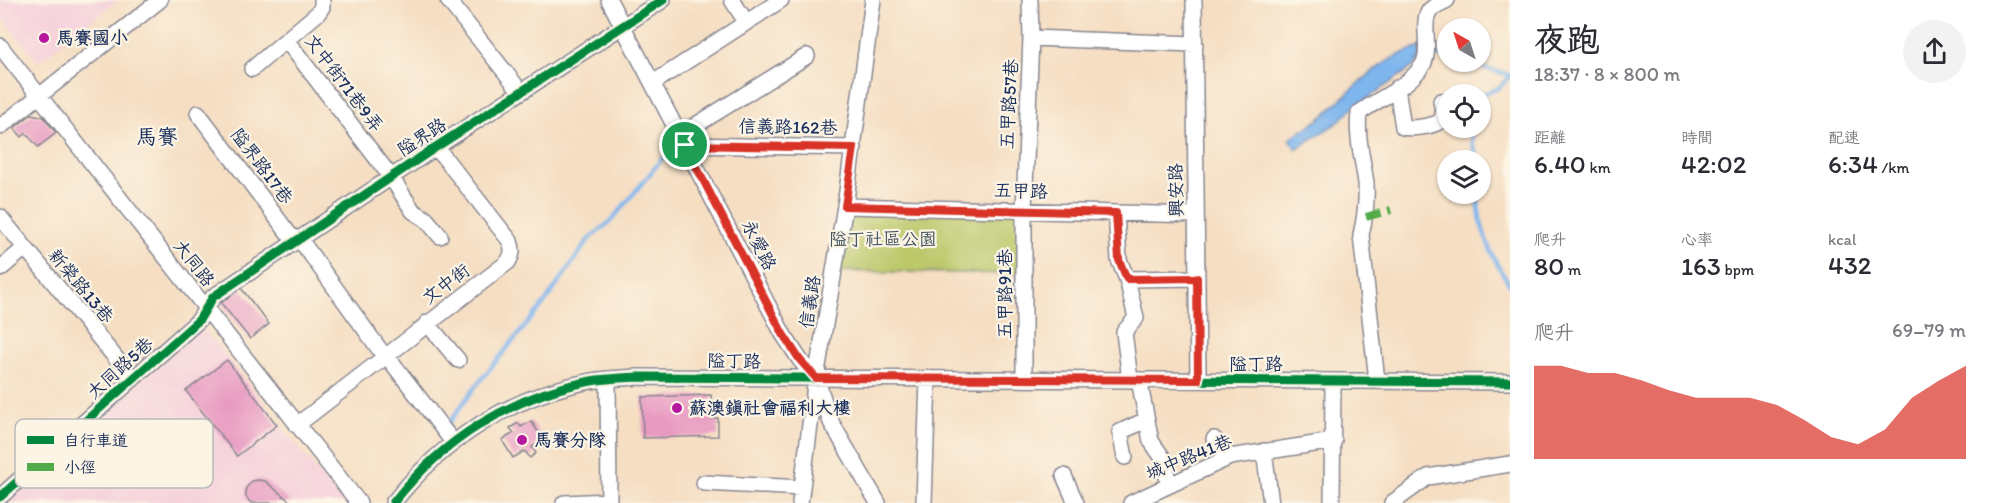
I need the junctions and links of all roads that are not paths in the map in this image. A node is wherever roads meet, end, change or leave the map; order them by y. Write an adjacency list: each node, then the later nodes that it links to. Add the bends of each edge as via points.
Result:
1 (160, 0): 23 (street)
2 (322, 0): 15 (street, via 318,13)
3 (448, 0): 22 (street)
4 (609, 0): 13 (street, 永愛路)
5 (663, 0): 13 (street, 隘界路)
6 (732, 0): 12 (street)
7 (781, 0): 12 (street)
8 (873, 0): 29 (street, 信義路)
9 (1030, 0): 14 (street, 五甲路57巷)
10 (1194, 0): 16 (street, 興安路)
11 (1448, 0): 21 (street, via 1429,11 1427,58 1416,74)
12 (746, 22): 20 (street)
13 (623, 26): 20 (street, 永愛路); 22 (street, 隘界路)
14 (1031, 38): 16 (street); 32 (street, 五甲路57巷)
15 (287, 41): 19 (street); 30 (street, 文中街71巷9弄)
16 (1195, 44): 34 (street, 興安路)
17 (0, 46): 23 (street, 大同路)
18 (807, 56): 27 (street)
19 (252, 69)
20 (653, 83): 27 (street, 永愛路)
21 (1397, 88): 25 (street, via 1403,127); 54 (street, via 1359,113 1357,129 1366,200 1361,235)
22 (521, 92): 28 (street, 隘界路)
23 (38, 97): 26 (street); 42 (street, 大同路)
24 (198, 113): 37 (street, 隘界路17巷)
25 (1437, 123)
26 (0, 128)
27 (683, 140): 29 (street, 信義路162巷); 46 (street, 永愛路, via 783,334)
28 (436, 147): 30 (street, 隘界路); 43 (street, 文中街, via 513,249 508,261)
29 (854, 148): 31 (street, 信義路)
30 (391, 177): 36 (street, 文中街71巷9弄, via 413,211); 37 (street, 隘界路)
31 (845, 206): 32 (street, 五甲路); 46 (street, 信義路)
32 (1024, 210): 33 (street, 五甲路); 50 (street, 五甲路91巷)
33 (1116, 213): 34 (street, 五甲路); 41 (street, via 1119,260)
34 (1196, 215): 40 (street, 興安路)
35 (0, 217): 38 (street, 新榮路13巷)
36 (440, 236)
37 (297, 240): 42 (street, 隘界路, via 213,297); 44 (street, 隘界路17巷)
38 (25, 248): 39 (street); 48 (street, 新榮路13巷)
39 (0, 269)
40 (1197, 278): 41 (street); 52 (street, 興安路)
41 (1127, 279): 51 (street, via 1136,318 1124,332)
42 (206, 309): 48 (street, 大同路5巷, via 199,320); 58 (street, 大同路)
43 (427, 323): 44 (street, 文中街); 45 (street)
44 (386, 355): 58 (street, 文中街); 61 (street, 隘界路17巷)
45 (458, 360)
46 (816, 378): 47 (street, 隘丁路); 49 (street, 隘丁路); 70 (street, 信義路); 76 (street, 永愛路, via 831,422)
47 (928, 378): 50 (street, 隘丁路); 77 (street)
48 (133, 379): 56 (street, 大同路5巷)
49 (608, 379): 61 (street, 隘丁路, via 555,390 512,406); 72 (street)
50 (1024, 379): 51 (street, 隘丁路)
51 (1135, 380): 52 (street, 隘丁路); 57 (street)
52 (1198, 380): 53 (street, 隘丁路)
53 (1333, 381): 54 (street, 隘丁路); 60 (street)
54 (1377, 381): 55 (street, 隘丁路)
55 (1510, 382)
56 (88, 419)
57 (1146, 420): 63 (street, via 1120,432); 69 (street, via 1151,441 1165,461)
58 (297, 425): 73 (street, 大同路)
59 (1214, 439): 64 (street)
60 (1334, 441): 62 (street, 城中路41巷); 81 (street)
61 (453, 442): 74 (street, 隘丁路)
62 (1264, 452): 64 (street, 城中路41巷); 80 (street)
63 (1125, 457)
64 (1230, 457): 69 (street, 城中路41巷)
65 (1510, 464): 82 (street, via 1428,477)
66 (1064, 476): 78 (street)
67 (704, 483): 70 (street)
68 (15, 484): 71 (street, 大同路5巷)
69 (1168, 484): 79 (street, 城中路41巷)
70 (801, 496)
71 (0, 497)
72 (609, 502): 75 (street)
73 (359, 503)
74 (393, 503)
75 (564, 503)
76 (878, 503)
77 (924, 503)
78 (1076, 503)
79 (1131, 503)
80 (1271, 503)
81 (1332, 503)
82 (1392, 503)

